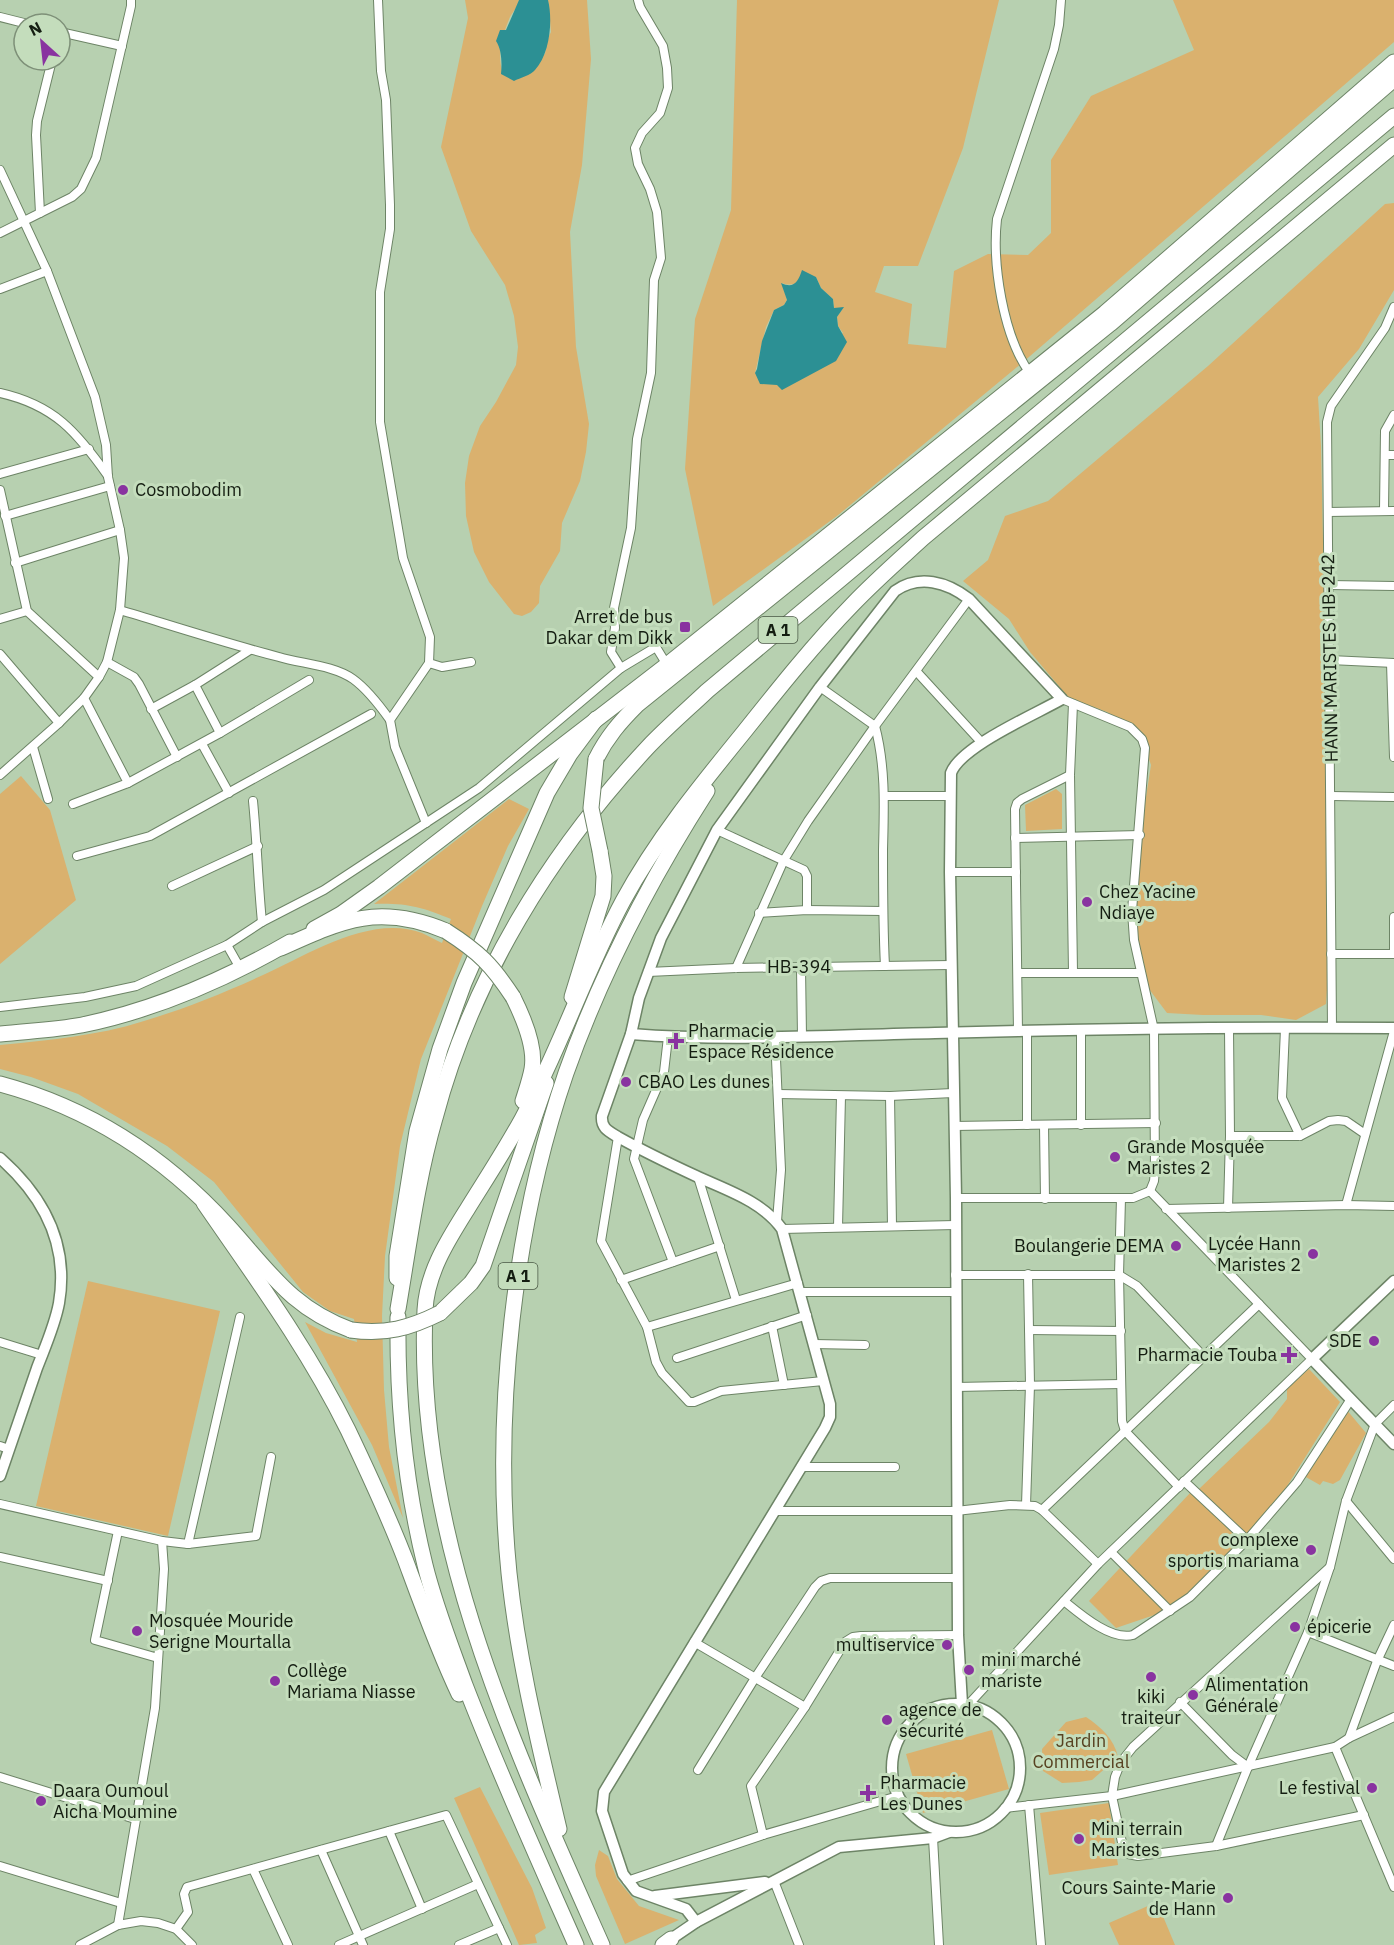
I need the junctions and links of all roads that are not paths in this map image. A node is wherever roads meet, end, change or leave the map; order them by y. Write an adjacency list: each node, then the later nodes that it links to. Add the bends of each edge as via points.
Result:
1 (131, 0): 6 (street)
2 (378, 0): 47 (street, via 390,205 380,292 380,422 403,558 430,637)
3 (638, 0): 50 (street, via 663,46 668,88 660,113 635,148 654,199 661,258 654,280 651,373 637,440 631,528 614,608 611,652)
4 (1061, 0): 21 (street, via 1054,49 996,219 996,265 1004,308)
5 (72, 35): 6 (street)
6 (122, 46): 14 (street, via 96,158 81,189)
7 (1394, 62): 21 (highway, via 1105,313)
8 (49, 72): 14 (street, via 36,135)
9 (1394, 79): 126 (highway, bridge, via 1110,324 618,724 596,759 591,808 604,876 603,896)
10 (1394, 116): 171 (highway, A 1, via 716,683 613,786 537,889 468,1020 446,1078 425,1155)
11 (1394, 145): 59 (highway, A 1, via 891,567 819,640)
12 (0, 170): 13 (street)
13 (3, 187): 15 (street)
14 (40, 213): 15 (street)
15 (24, 221): 16 (street); 17 (street)
16 (0, 233)
17 (47, 271): 18 (street); 27 (street, via 95,397 106,445)
18 (0, 289)
19 (1394, 307): 20 (street, HANN MARISTES HB-242)
20 (1390, 328): 32 (street, HANN MARISTES HB-242, via 1331,406 1327,422)
21 (1029, 372): 49 (highway)
22 (0, 393): 24 (street, via 45,409 68,425)
23 (1394, 415): 25 (street, via 1385,431)
24 (89, 449): 26 (street); 27 (street)
25 (1389, 455): 30 (street)
26 (0, 474)
27 (108, 477): 28 (street)
28 (110, 486): 33 (street); 34 (street)
29 (0, 490): 33 (street)
30 (1384, 510): 31 (street); 32 (street)
31 (1394, 511)
32 (1328, 512): 36 (street, HANN MARISTES HB-242)
33 (6, 516): 35 (street)
34 (120, 530): 35 (street); 39 (street, via 124,558)
35 (15, 563): 40 (street)
36 (1329, 585): 37 (street); 44 (street, HANN MARISTES HB-242)
37 (1394, 586)
38 (969, 599): 51 (street); 55 (street, via 940,584 918,580 902,586); 57 (street)
39 (120, 610): 42 (street); 45 (street)
40 (27, 612): 41 (street); 52 (street)
41 (0, 620)
42 (250, 650): 54 (street); 62 (street, via 332,669 353,679)
43 (0, 654): 63 (street)
44 (1330, 660): 48 (street); 78 (street, HANN MARISTES HB-242)
45 (107, 662): 52 (street); 58 (street, via 134,677)
46 (471, 662): 47 (street, via 442,667)
47 (429, 663): 62 (street)
48 (1393, 663): 65 (street)
49 (667, 665): 50 (street, via 656,647); 61 (highway)
50 (621, 668): 83 (street, via 479,788)
51 (917, 672): 64 (street); 67 (street)
52 (99, 677): 56 (street)
53 (309, 680): 66 (street)
54 (195, 685): 58 (street); 66 (street)
55 (820, 687): 64 (street); 84 (street)
56 (84, 698): 63 (street); 74 (street)
57 (1068, 702): 67 (street); 73 (street); 85 (street, via 1130,727 1142,739 1146,758)
58 (151, 709): 70 (street)
59 (759, 713): 126 (highway, via 689,800 646,863 609,930); 255 (highway, A 1, via 657,872 619,945 583,1030 547,1137 513,1310 505,1436 509,1571 526,1693)
60 (371, 714): 75 (street)
61 (596, 719): 100 (highway, via 341,914); 171 (highway, via 547,793 464,983 440,1049 417,1131 403,1213 397,1256)
62 (390, 720): 83 (street, via 395,747)
63 (59, 723): 69 (street)
64 (876, 726): 76 (street); 90 (street)
65 (1394, 730): 71 (street)
66 (220, 734): 68 (street)
67 (981, 743): 77 (street, via 953,766)
68 (202, 744): 70 (street); 75 (street)
69 (33, 747): 72 (street); 80 (street)
70 (177, 757): 74 (street)
71 (1394, 757)
72 (0, 775)
73 (1070, 775): 86 (street); 87 (street, via 1017,803)
74 (128, 783): 82 (street)
75 (229, 793): 89 (street, via 150,836)
76 (884, 796): 77 (street); 95 (street)
77 (950, 796): 91 (street)
78 (1331, 796): 79 (street); 101 (street, HANN MARISTES HB-242)
79 (1394, 797)
80 (48, 799)
81 (253, 801): 88 (street)
82 (73, 804)
83 (426, 823): 98 (street, via 324,890)
84 (717, 830): 90 (street); 108 (street, via 685,888)
85 (1140, 835): 86 (street); 110 (street, via 1132,917)
86 (1071, 836): 87 (street); 109 (street)
87 (1016, 838): 92 (street)
88 (258, 846): 93 (street); 98 (street)
89 (77, 856)
90 (784, 860): 94 (street, via 804,870 807,876); 96 (street)
91 (950, 872): 92 (street); 103 (street)
92 (1016, 872): 111 (street)
93 (172, 886)
94 (807, 910): 95 (street); 96 (street)
95 (882, 911): 104 (street)
96 (759, 913): 106 (street)
97 (1394, 917): 102 (street)
98 (262, 922): 99 (street)
99 (227, 945): 105 (street); 112 (street, via 136,986 85,997)
100 (281, 948): 105 (highway); 127 (highway, bridge, via 330,926 373,916 422,920 447,931 471,946 495,970 513,997 528,1034)
101 (1331, 954): 102 (street); 113 (street, HANN MARISTES HB-242)
102 (1394, 954)
103 (951, 965): 104 (street, HB-394); 120 (street)
104 (885, 966): 107 (street, HB-394)
105 (240, 968): 121 (highway, via 172,999 123,1015 81,1025)
106 (736, 968): 107 (street, HB-394); 108 (street, HB-394)
107 (801, 968): 123 (street)
108 (648, 972): 122 (street)
109 (1073, 972): 110 (street); 111 (street)
110 (1140, 973): 116 (street)
111 (1018, 974): 118 (street)
112 (0, 1007)
113 (1332, 1028): 115 (street); 117 (street)
114 (1229, 1029): 115 (street); 116 (street); 140 (street)
115 (1285, 1029): 141 (street, via 1282,1098)
116 (1154, 1030): 119 (street); 134 (street)
117 (1394, 1030): 139 (street)
118 (1022, 1031): 119 (street); 120 (street); 135 (street)
119 (1081, 1031): 137 (street)
120 (952, 1032): 123 (street); 129 (street)
121 (0, 1034)
122 (631, 1034): 124 (street); 142 (street, via 602,1116 606,1130)
123 (802, 1036): 125 (street)
124 (668, 1037): 125 (street); 143 (street, via 664,1072)
125 (775, 1037): 130 (street)
126 (556, 1049): 133 (highway, A 1)
127 (533, 1067): 133 (highway); 144 (highway, via 513,1132)
128 (0, 1084): 151 (highway, via 51,1100 110,1128 177,1176)
129 (953, 1093): 132 (street); 138 (street)
130 (778, 1094): 131 (street); 156 (street)
131 (841, 1096): 132 (street); 159 (street)
132 (890, 1096): 158 (street)
133 (536, 1101): 144 (highway, A 1); 151 (highway, bridge, via 483,1266 440,1313 392,1332 351,1330 320,1317 288,1294)
134 (1156, 1123): 137 (street); 147 (street, via 1154,1181)
135 (1027, 1125): 136 (street); 138 (street)
136 (1044, 1125): 137 (street); 150 (street)
137 (1081, 1125)
138 (954, 1126): 148 (street)
139 (1365, 1134): 141 (street, via 1338,1120); 152 (street)
140 (1230, 1136): 141 (street); 154 (street)
141 (1300, 1136)
142 (618, 1137): 143 (street); 165 (street, via 601,1238)
143 (636, 1147): 146 (street); 161 (street, via 634,1159)
144 (503, 1151): 255 (highway, A 1, via 431,1274 425,1307 428,1409 452,1552 484,1663)
145 (0, 1158): 181 (street, via 39,1200 58,1252 61,1286)
146 (698, 1177): 156 (street, via 753,1203); 160 (street)
147 (1150, 1191): 149 (street); 155 (street)
148 (956, 1198): 150 (street); 157 (street)
149 (1121, 1198): 150 (street); 164 (street)
150 (1045, 1199)
151 (204, 1203): 234 (highway, via 296,1336 336,1407 379,1497 439,1652)
152 (1346, 1205): 153 (street); 154 (street)
153 (1394, 1206)
154 (1228, 1208): 155 (street)
155 (1166, 1209): 170 (street)
156 (779, 1225): 159 (street); 167 (street)
157 (955, 1225): 158 (street); 163 (street)
158 (892, 1226): 159 (street)
159 (838, 1227)
160 (720, 1246): 161 (street); 169 (street)
161 (673, 1262): 165 (street)
162 (1028, 1274): 163 (street); 164 (street); 176 (street)
163 (955, 1275): 168 (street)
164 (1119, 1275): 177 (street); 182 (street, via 1137,1286)
165 (621, 1280): 175 (street)
166 (1394, 1281): 184 (street)
167 (799, 1288): 168 (street); 169 (street); 172 (street)
168 (955, 1292): 189 (street)
169 (736, 1300): 175 (street)
170 (1259, 1304): 182 (street); 184 (street)
171 (398, 1310): 234 (highway, A 1, via 404,1444 417,1531 458,1666)
172 (807, 1315): 174 (street); 179 (street)
173 (240, 1317): 210 (street)
174 (772, 1326): 183 (street); 187 (street)
175 (646, 1327): 187 (street, via 662,1373 689,1402 721,1391)
176 (1029, 1330): 177 (street); 188 (street)
177 (1121, 1331): 186 (street)
178 (0, 1342): 181 (street)
179 (814, 1344): 180 (street); 185 (street)
180 (865, 1345)
181 (42, 1355): 195 (street)
182 (1204, 1357): 193 (street)
183 (677, 1358)
184 (1312, 1359): 190 (street); 200 (street)
185 (824, 1382): 187 (street); 197 (street, via 830,1417)
186 (1121, 1384): 188 (street); 193 (street)
187 (784, 1385)
188 (1030, 1385): 189 (street); 203 (street)
189 (956, 1387): 206 (street)
190 (1351, 1399): 192 (street); 208 (street, via 1297,1482)
191 (1394, 1405): 192 (street)
192 (1375, 1424): 194 (street); 201 (street)
193 (1125, 1431): 200 (street); 205 (street)
194 (1394, 1444)
195 (4, 1447): 199 (street)
196 (272, 1457): 210 (street, via 256,1536)
197 (801, 1467): 198 (street); 204 (street)
198 (895, 1467)
199 (0, 1476)
200 (1182, 1484): 208 (street); 211 (street)
201 (1346, 1501): 213 (street); 215 (street)
202 (0, 1504): 207 (street)
203 (1026, 1505): 205 (street); 206 (street)
204 (775, 1510): 206 (street); 223 (street)
205 (1042, 1510): 214 (street)
206 (956, 1511): 216 (street)
207 (118, 1531): 209 (street); 217 (street)
208 (1247, 1540): 219 (street, via 1190,1597)
209 (162, 1541): 210 (street); 224 (street)
210 (188, 1544)
211 (1111, 1552): 214 (street); 219 (street)
212 (0, 1557): 217 (street)
213 (1394, 1559)
214 (1098, 1564): 218 (street)
215 (1330, 1568): 221 (street); 228 (street)
216 (958, 1578): 222 (street); 227 (street, via 821,1581)
217 (108, 1581): 224 (street, via 95,1640)
218 (1064, 1601): 219 (street, via 1091,1623 1123,1637 1133,1635); 229 (street)
219 (1170, 1611)
220 (1394, 1625): 225 (street)
221 (1308, 1632): 225 (street); 235 (street)
222 (958, 1635): 229 (street); 230 (street, via 853,1637 845,1642)
223 (694, 1642): 227 (street); 252 (street, via 604,1792 602,1811)
224 (158, 1658): 243 (street, via 155,1708)
225 (1377, 1661): 226 (street); 232 (street)
226 (1394, 1666)
227 (755, 1678): 230 (street); 236 (street)
228 (1180, 1702): 235 (street); 239 (street, via 1121,1762)
229 (965, 1705): 238 (street, via 948,1704 922,1713 903,1732 892,1756 891,1770); 241 (street, via 998,1719 1016,1746 1019,1779)
230 (805, 1707): 246 (street, via 751,1786)
231 (1394, 1717): 232 (street)
232 (1349, 1738): 233 (street)
233 (1335, 1747): 235 (street); 242 (street)
234 (491, 1752): 272 (highway, A 1)
235 (1248, 1767): 239 (street); 248 (street)
236 (698, 1770)
237 (0, 1777): 243 (street)
238 (898, 1796): 245 (street, via 914,1817); 246 (street)
239 (1112, 1796): 240 (street); 248 (street, via 1128,1854 1138,1857)
240 (1029, 1805): 241 (street); 276 (street)
241 (1005, 1808): 245 (street, via 980,1827)
242 (1364, 1815): 248 (street); 256 (street)
243 (135, 1819): 258 (street)
244 (389, 1831): 249 (street); 254 (street, via 446,1815); 259 (street)
245 (949, 1832): 247 (street)
246 (763, 1835): 252 (street)
247 (933, 1838): 253 (street, via 839,1847); 275 (street)
248 (1216, 1846)
249 (321, 1850): 251 (street); 264 (street)
250 (0, 1866): 258 (street)
251 (253, 1869): 263 (street, via 187,1887 184,1894 188,1912); 268 (street)
252 (627, 1881): 257 (street, via 636,1891)
253 (774, 1881): 257 (street); 260 (street); 274 (street)
254 (478, 1884): 259 (street); 262 (street)
255 (576, 1886): 273 (highway, A 1)
256 (1394, 1887)
257 (652, 1897): 260 (street, via 686,1909)
258 (121, 1903): 261 (street)
259 (422, 1909): 264 (street)
260 (696, 1922): 265 (street)
261 (118, 1925): 263 (street, via 141,1921); 266 (street)
262 (499, 1928): 270 (street); 271 (street)
263 (176, 1929): 267 (street)
264 (361, 1941): 269 (street)
265 (667, 1943)
266 (80, 1945)
267 (192, 1945)
268 (288, 1945)
269 (339, 1945)
270 (459, 1945)
271 (507, 1945)
272 (576, 1945)
273 (602, 1945)
274 (800, 1945)
275 (939, 1945)
276 (1041, 1945)

